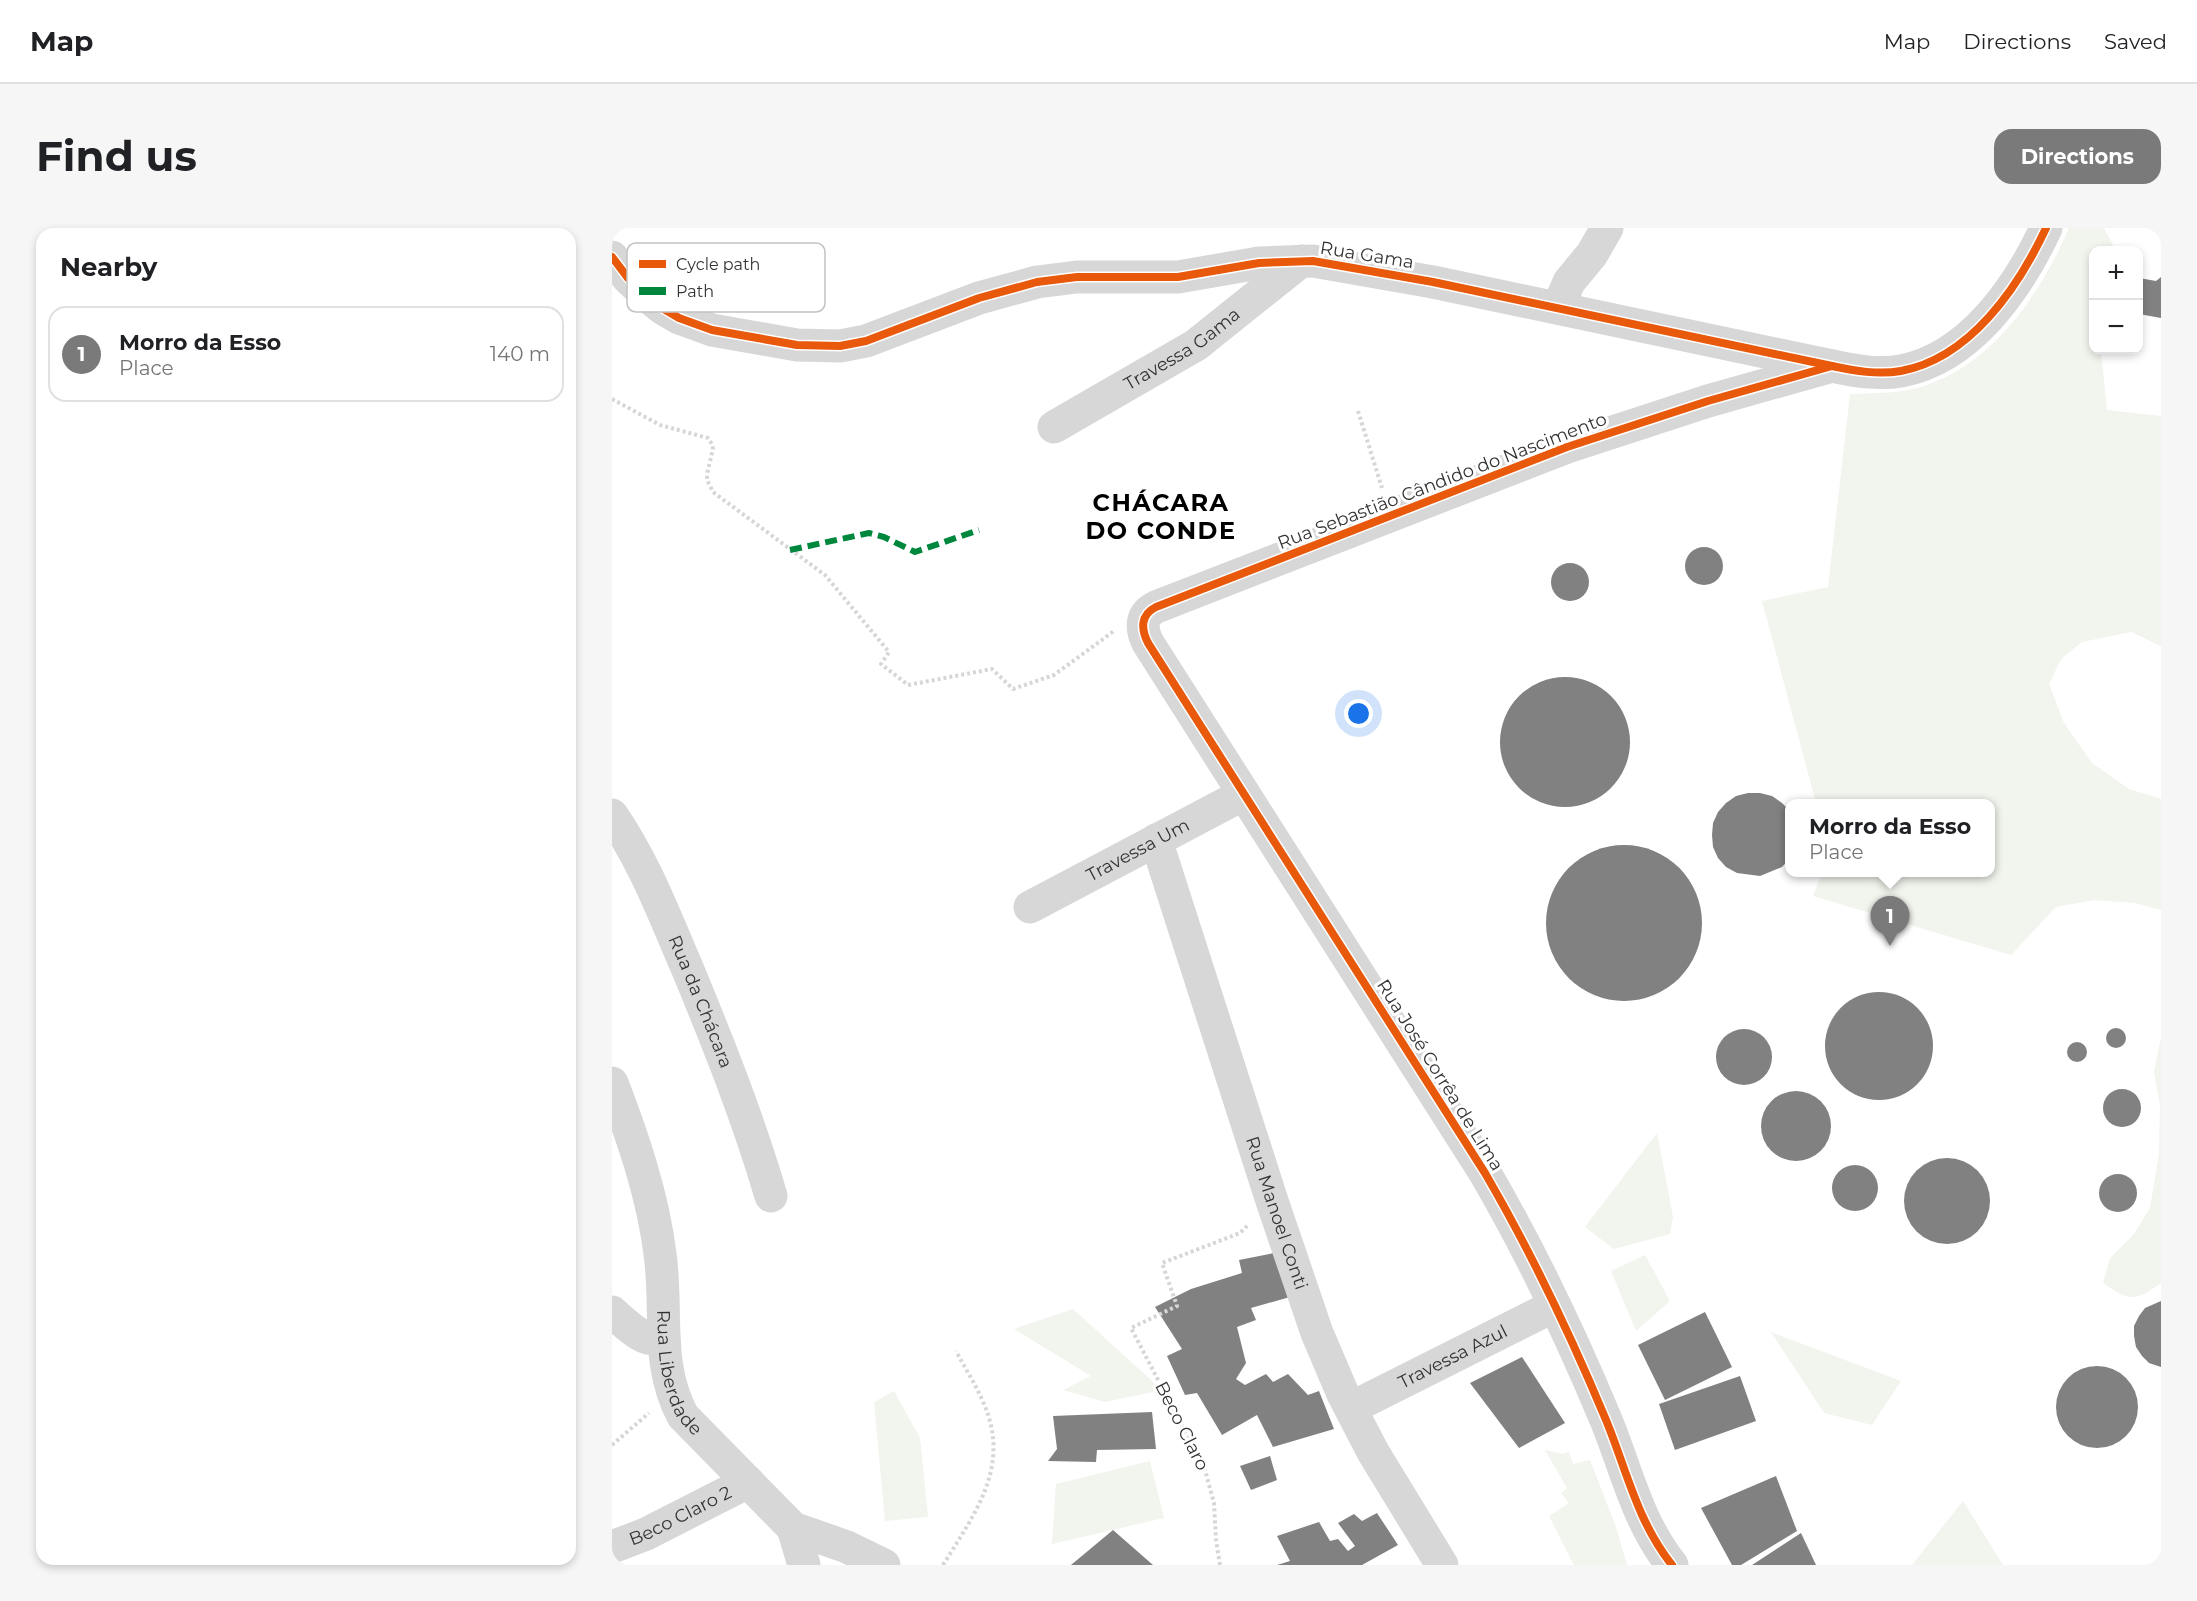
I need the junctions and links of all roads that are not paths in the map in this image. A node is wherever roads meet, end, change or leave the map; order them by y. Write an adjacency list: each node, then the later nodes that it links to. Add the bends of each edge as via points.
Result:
1 (1607, 228): 6 (street, via 1569,282)
2 (2046, 228): 8 (street, Rua Gama, via 2003,299 1957,347 1920,366 1899,371 1857,371)
3 (612, 257): 5 (street, Rua Gama)
4 (1301, 261): 6 (street, Rua Gama, via 1365,269); 7 (street, Rua Gama, via 1259,263 1178,277 1077,277 1037,282 979,298 866,341 818,347 712,330); 9 (street, Travessa Gama, via 1196,345)
5 (627, 277)
6 (1558, 308): 8 (street, Rua Gama)
7 (669, 312)
8 (1832, 366): 10 (street, Rua Sebastião Cândido do Nascimento, via 1567,447 1156,607 1146,614)
9 (1054, 427)
10 (1143, 624): 11 (street, Rua José Corrêa de Lima, via 1148,643)
11 (1244, 794): 13 (street, Travessa Um); 17 (street, Rua José Corrêa de Lima, via 1485,1173)
12 (612, 815): 16 (street, Rua da Chácara, via 635,851 670,927 732,1076)
13 (1156, 840): 14 (street, Travessa Um); 20 (street, Rua Manoel Conti, via 1317,1333)
14 (1030, 906)
15 (612, 1083): 19 (street, Rua Liberdade, via 657,1230 663,1282)
16 (771, 1196)
17 (1554, 1306): 20 (street, Travessa Azul); 27 (street, Rua José Corrêa de Lima, via 1605,1418 1640,1514)
18 (612, 1312): 19 (street, via 642,1336)
19 (662, 1340): 21 (street, Rua Liberdade, via 664,1363 682,1416)
20 (1351, 1408): 26 (street, Rua Manoel Conti, via 1391,1484)
21 (747, 1482): 22 (street, Rua Liberdade); 23 (street, Beco Claro 2, via 646,1534)
22 (793, 1528): 24 (street); 25 (street, Rua Liberdade)
23 (612, 1547)
24 (804, 1565)
25 (884, 1565)
26 (1442, 1565)
27 (1672, 1565)

